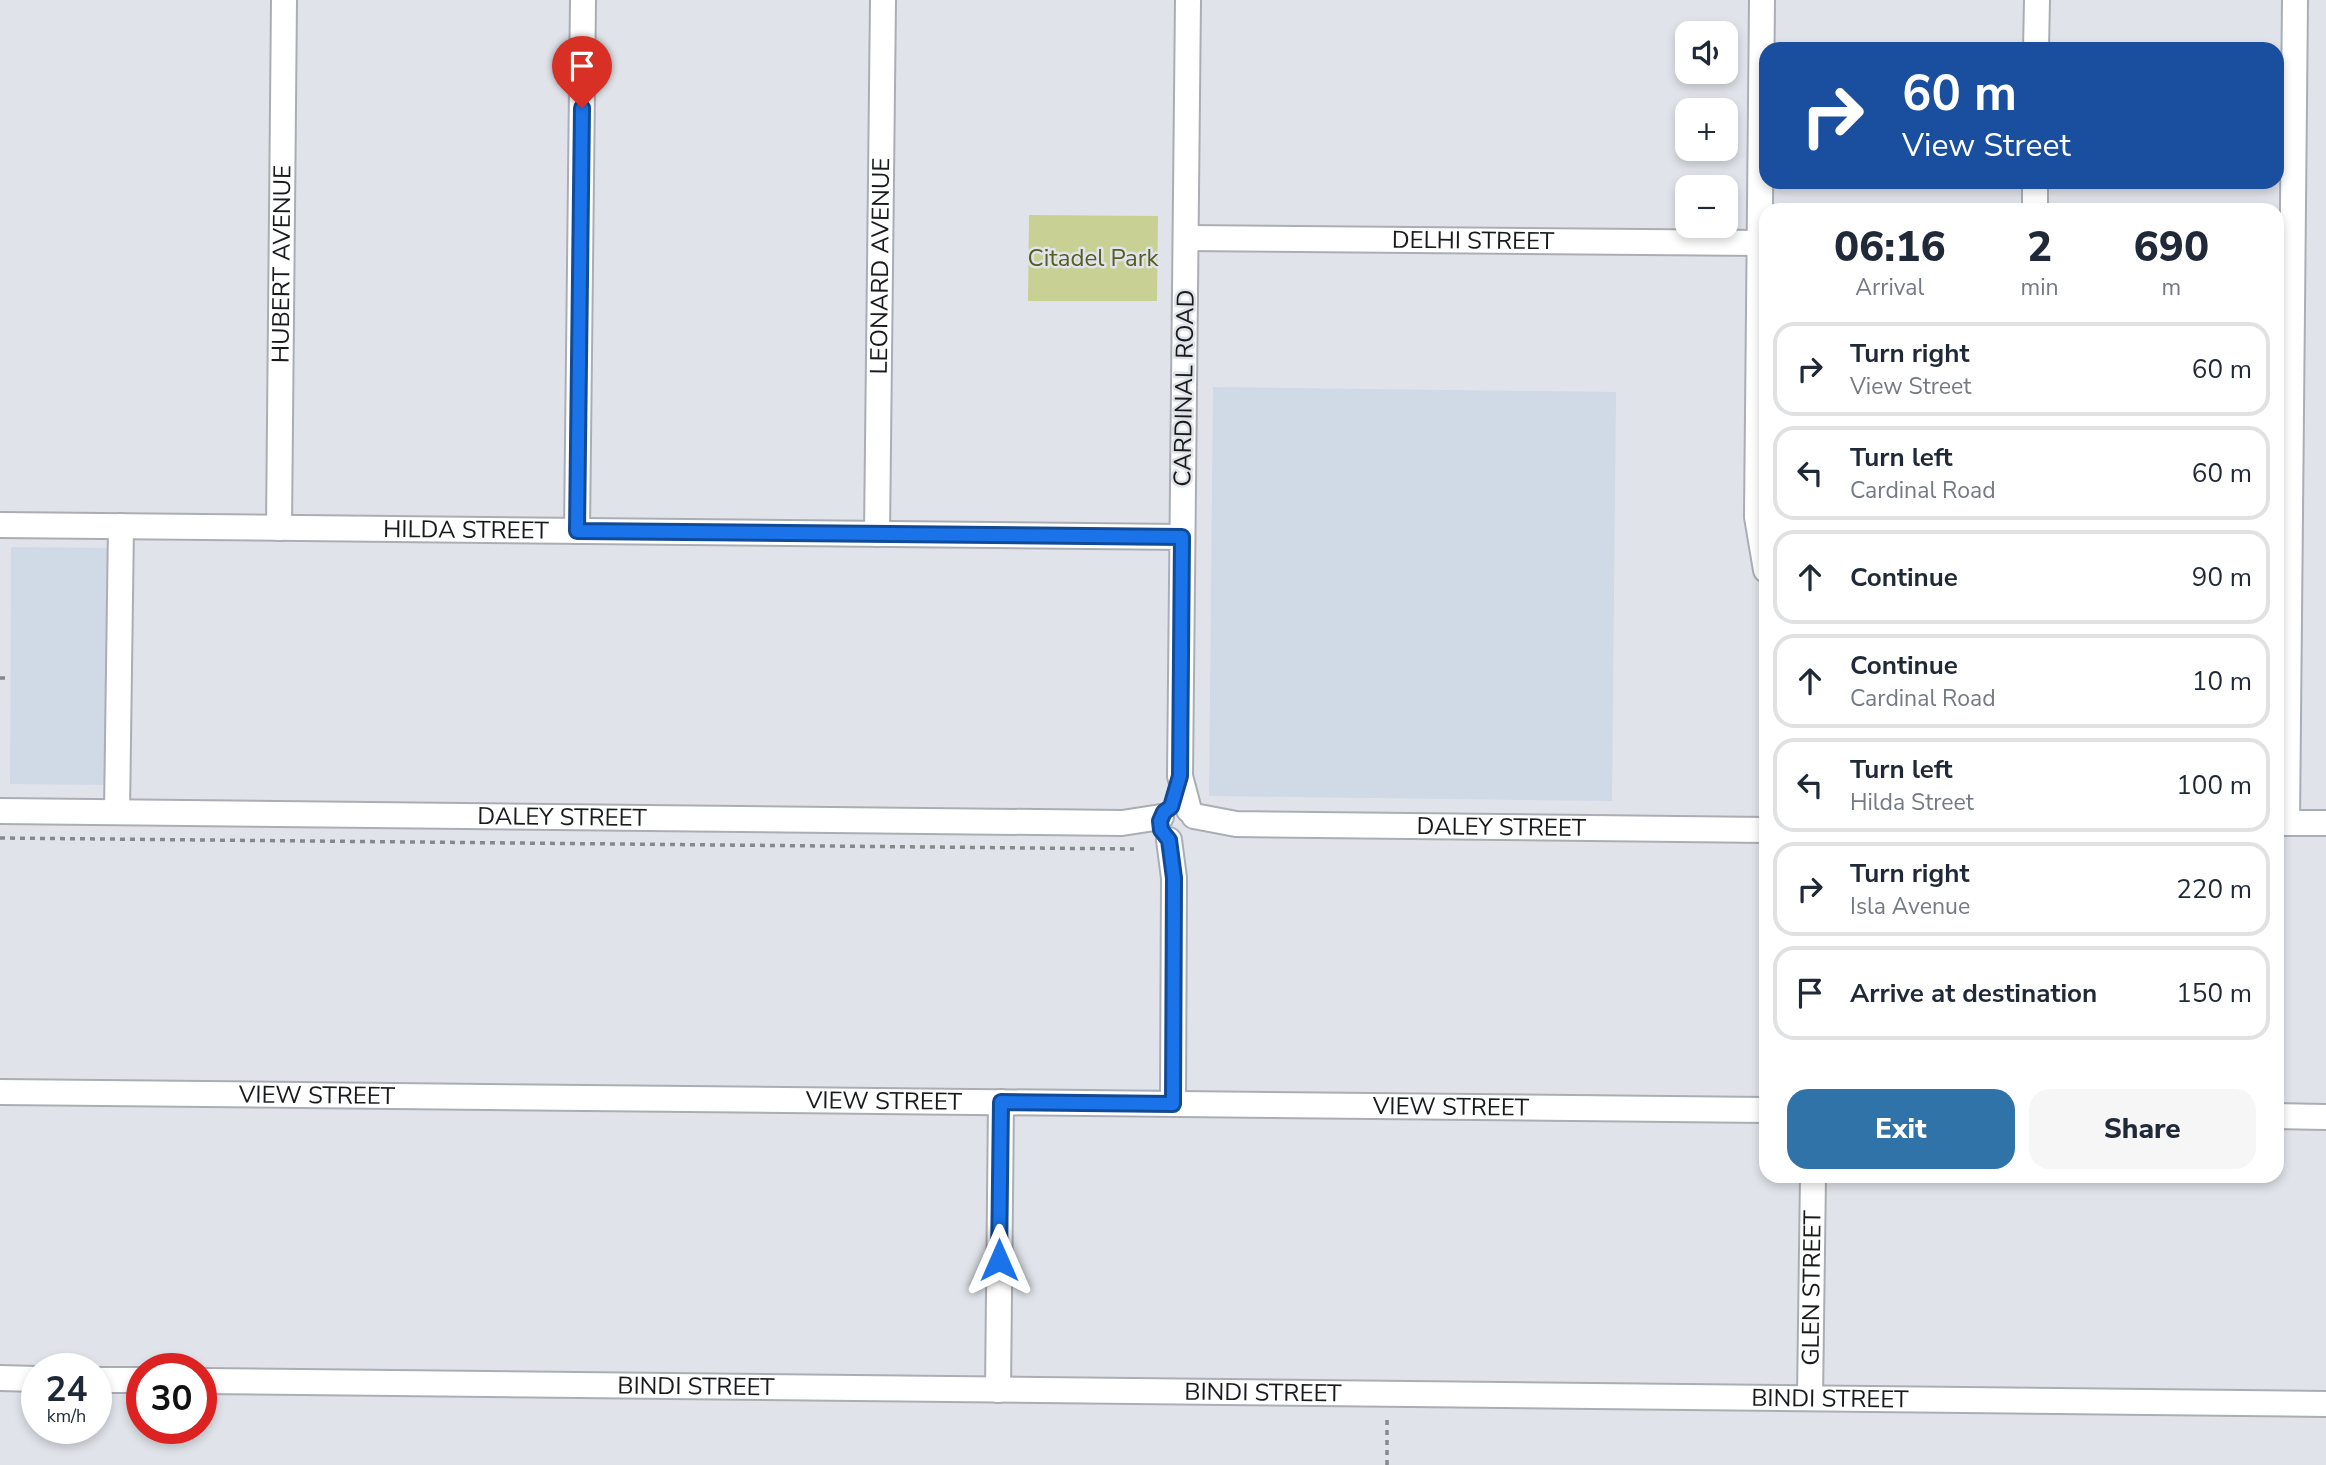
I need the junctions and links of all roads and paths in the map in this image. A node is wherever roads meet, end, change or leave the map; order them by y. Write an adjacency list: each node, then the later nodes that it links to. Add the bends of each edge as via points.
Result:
1 (284, 0): 15 (street, HUBERT AVENUE)
2 (583, 0): 17 (street)
3 (883, 0): 18 (street, LEONARD AVENUE)
4 (1188, 0): 10 (street, CARDINAL ROAD)
5 (1762, 0): 8 (street)
6 (2037, 0): 9 (street)
7 (2295, 0): 22 (street)
8 (1762, 42)
9 (2036, 42)
10 (1186, 238): 11 (street, DELHI STREET); 19 (street, CARDINAL ROAD)
11 (1759, 243)
12 (1759, 334): 16 (street)
13 (0, 525): 14 (street, HILDA STREET)
14 (121, 526): 15 (street, HILDA STREET); 24 (street)
15 (279, 528): 17 (street, HILDA STREET)
16 (1759, 529)
17 (577, 531): 18 (street, HILDA STREET)
18 (877, 534): 19 (street, HILDA STREET)
19 (1182, 537): 27 (street, CARDINAL ROAD)
20 (0, 678): 21 (path)
21 (6, 678)
22 (2284, 696)
23 (0, 811): 24 (street, DALEY STREET)
24 (117, 812): 27 (street, DALEY STREET)
25 (2284, 822): 26 (street)
26 (2326, 823)
27 (1177, 824): 28 (street, DALEY STREET); 33 (street, CARDINAL ROAD)
28 (1759, 830)
29 (0, 838): 30 (path)
30 (1134, 849)
31 (0, 1091): 32 (street, VIEW STREET)
32 (1001, 1102): 33 (street, VIEW STREET); 41 (street)
33 (1173, 1104): 34 (street, VIEW STREET)
34 (1759, 1110)
35 (2284, 1116): 36 (street)
36 (2326, 1117)
37 (1813, 1183): 43 (street, GLEN STREET)
38 (0, 1378): 39 (street)
39 (21, 1379)
40 (217, 1381): 41 (street, BINDI STREET)
41 (998, 1390): 42 (street, BINDI STREET)
42 (1388, 1394): 43 (street, BINDI STREET); 45 (path)
43 (1810, 1398): 44 (street, BINDI STREET)
44 (2326, 1404)
45 (1387, 1465)

